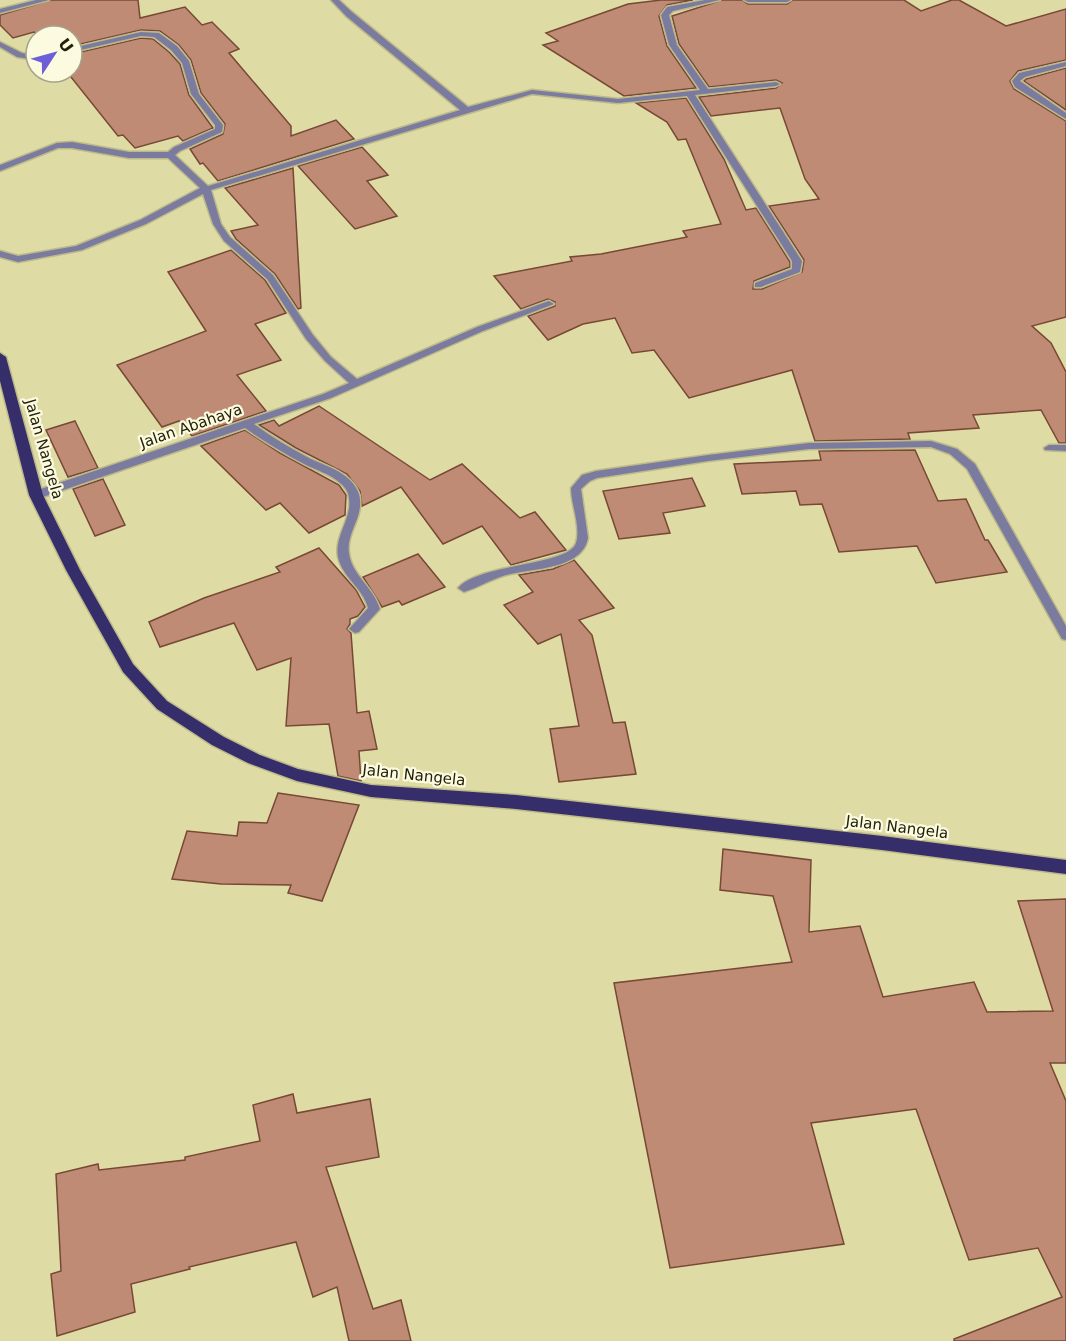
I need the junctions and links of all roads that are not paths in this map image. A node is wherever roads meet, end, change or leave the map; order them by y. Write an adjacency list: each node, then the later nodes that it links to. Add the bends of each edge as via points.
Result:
1 (45, 0): 6 (street)
2 (334, 0): 14 (street)
3 (716, 0): 12 (street, via 670,9 665,15 673,45)
4 (748, 0): 5 (street)
5 (787, 0)
6 (0, 11)
7 (0, 44): 9 (street)
8 (84, 47): 16 (street, via 146,33 174,48 186,63 195,94 219,130)
9 (24, 56)
10 (1066, 64): 15 (street, via 1023,75 1016,82)
11 (776, 84): 12 (street)
12 (705, 91): 13 (street)
13 (689, 92): 14 (street, via 603,101 532,92); 20 (street, via 797,261 797,270)
14 (466, 110): 18 (street)
15 (1066, 117)
16 (170, 155): 17 (street, via 129,155 57,146); 18 (street)
17 (0, 168)
18 (206, 189): 19 (street, via 123,232 79,248 18,259); 23 (street, via 217,224 227,240 270,277 309,337)
19 (0, 254)
20 (758, 285)
21 (549, 304): 23 (street, Jalan Abahaya, via 480,329)
22 (0, 357): 27 (main road, Jalan Nangela)
23 (356, 384): 24 (street, Jalan Abahaya)
24 (245, 423): 27 (street, Jalan Abahaya); 29 (street, via 263,437 338,476 352,490 354,514 344,538 343,554 374,609)
25 (1049, 448): 26 (street)
26 (1066, 448)
27 (36, 495): 31 (main road, Jalan Nangela, via 128,668 162,705 218,741 297,775 372,791 516,802)
28 (464, 588): 30 (street, via 577,551 581,537 576,488 596,474 809,446 931,444 947,448 971,467)
29 (355, 629)
30 (1066, 636)
31 (1066, 867)

